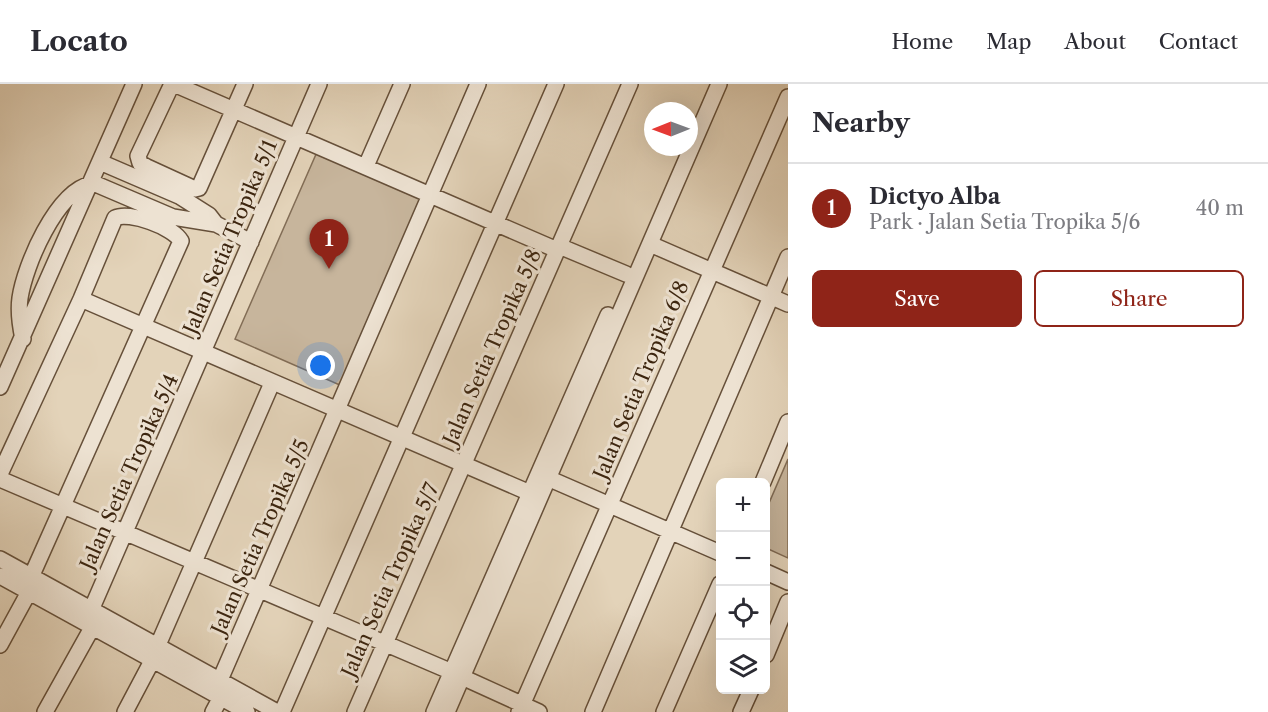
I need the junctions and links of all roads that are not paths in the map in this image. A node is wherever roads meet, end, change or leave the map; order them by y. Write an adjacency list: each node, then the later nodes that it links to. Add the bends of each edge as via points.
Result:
1 (134, 84): 16 (street)
2 (173, 84): 13 (street); 13 (street, via 138,156 147,167 198,189)
3 (245, 84): 13 (street)
4 (319, 84): 14 (street, Jalan Setia Tropika 5/1)
5 (402, 84): 17 (street)
6 (478, 84): 19 (street, Jalan Setia Tropika 5/5)
7 (556, 84): 20 (street)
8 (630, 84): 24 (street, Jalan Setia Tropika 5/8)
9 (709, 84): 12 (street)
10 (719, 84): 23 (street)
11 (788, 97): 26 (street, Jalan Setia Tropika 6/8)
12 (698, 109)
13 (233, 111): 14 (street)
14 (296, 137): 17 (street); 22 (street, Jalan Setia Tropika 5/1)
15 (678, 156): 27 (street)
16 (100, 162): 18 (street); 21 (street, via 179,196)
17 (366, 166): 19 (street)
18 (91, 183): 21 (street, via 172,218); 32 (street); 32 (street, via 71,193 58,209 32,259 20,300)
19 (429, 195): 20 (street); 36 (street, Jalan Setia Tropika 5/5)
20 (494, 223): 24 (street); 38 (street)
21 (216, 224): 22 (street)
22 (251, 242): 33 (street, Jalan Setia Tropika 5/1)
23 (650, 244): 26 (street); 43 (street)
24 (558, 248): 27 (street); 39 (street, Jalan Setia Tropika 5/8)
25 (788, 257): 28 (street)
26 (710, 270): 28 (street); 46 (street, Jalan Setia Tropika 6/8)
27 (626, 274): 44 (street)
28 (770, 297): 30 (street); 47 (street)
29 (81, 299): 31 (street); 31 (street, via 115,218 128,215 161,226 177,234 181,241); 40 (street)
30 (788, 304)
31 (142, 326): 33 (street); 45 (street)
32 (23, 339): 35 (street)
33 (203, 354): 34 (street); 48 (street, Jalan Setia Tropika 5/4)
34 (272, 383): 36 (street); 51 (street)
35 (0, 387)
36 (338, 411): 38 (street); 57 (street, Jalan Setia Tropika 5/5)
37 (788, 422): 41 (street)
38 (402, 439): 39 (street); 60 (street)
39 (463, 465): 44 (street); 63 (street, Jalan Setia Tropika 5/7)
40 (0, 474)
41 (765, 478)
42 (0, 479): 45 (street)
43 (550, 479): 46 (street); 66 (street)
44 (530, 493): 66 (street)
45 (63, 505): 48 (street); 55 (street)
46 (611, 505): 47 (street); 70 (street, Jalan Setia Tropika 6/8)
47 (670, 531): 49 (street); 81 (street)
48 (126, 533): 51 (street); 59 (street, Jalan Setia Tropika 5/4)
49 (716, 551)
50 (0, 559): 55 (street)
51 (194, 561): 57 (street); 65 (street)
52 (770, 574): 54 (street)
53 (0, 576): 55 (street)
54 (788, 582)
55 (31, 583): 59 (street); 61 (street); 64 (street)
56 (719, 586): 82 (street)
57 (261, 590): 60 (street); 67 (street, Jalan Setia Tropika 5/5)
58 (788, 602): 62 (street)
59 (92, 608): 65 (street)
60 (323, 617): 63 (street); 76 (street)
61 (93, 626): 65 (street); 71 (street)
62 (770, 643)
63 (385, 644): 66 (street); 77 (street, Jalan Setia Tropika 5/7)
64 (0, 645)
65 (155, 652): 67 (street); 69 (street); 72 (street)
66 (457, 674): 70 (street); 78 (street); 79 (street)
67 (220, 680): 75 (street)
68 (749, 694): 83 (street)
69 (221, 697): 73 (street); 74 (street)
70 (521, 708): 80 (street)
71 (45, 712)
72 (125, 712)
73 (213, 712)
74 (247, 712)
75 (277, 712)
76 (282, 712)
77 (355, 712)
78 (434, 712)
79 (447, 712)
80 (539, 712)
81 (593, 712)
82 (664, 712)
83 (741, 712)

